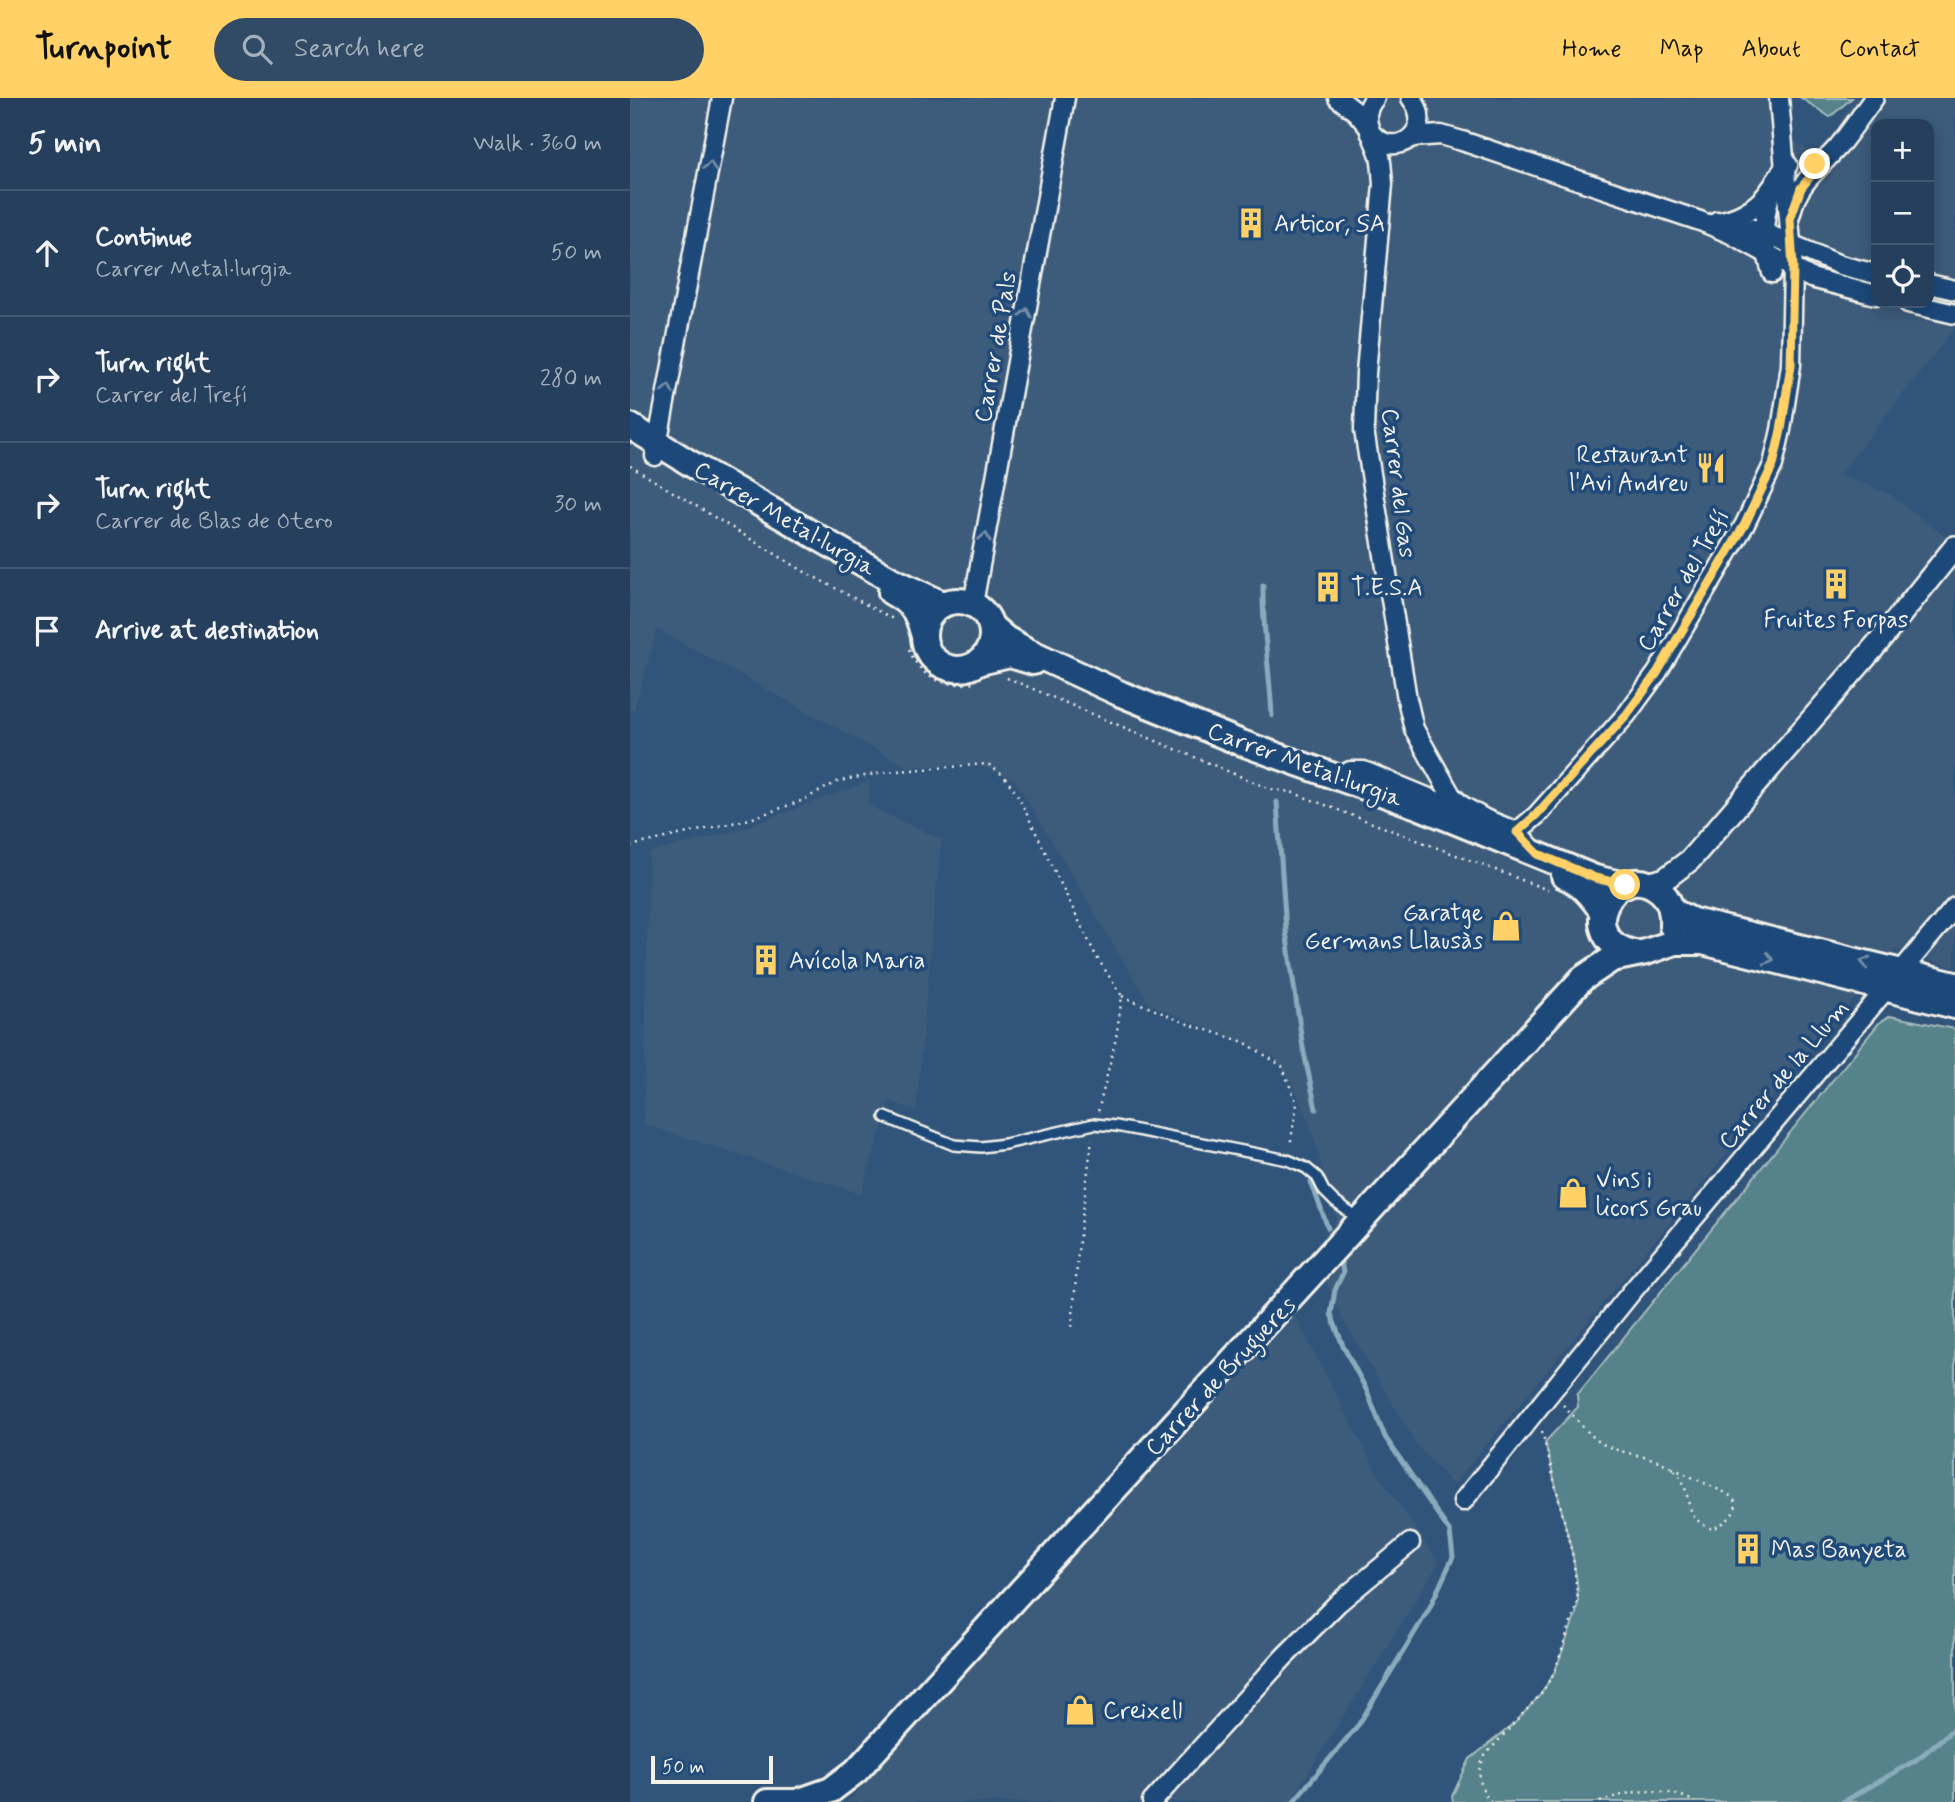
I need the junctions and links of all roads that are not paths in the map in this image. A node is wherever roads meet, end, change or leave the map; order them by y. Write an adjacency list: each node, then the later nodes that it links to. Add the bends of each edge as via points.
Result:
1 (722, 98): 29 (street, one-way to 1)
2 (1065, 98): 32 (street, Carrer de Pals, one-way to 2)
3 (1338, 98): 8 (street)
4 (1375, 98): 8 (street, via 1367,112)
5 (1779, 98): 12 (street)
6 (1874, 98): 11 (street)
7 (1415, 104): 9 (street, Carrer del Gas, via 1419,125); 10 (street, via 1442,130)
8 (1369, 128): 9 (street, via 1386,144); 13 (street, Carrer del Gas)
9 (1409, 139): 10 (street, via 1441,135); 13 (street, Carrer del Gas)
10 (1462, 141): 16 (street)
11 (1825, 159): 12 (street, via 1805,166); 15 (street, via 1801,188)
12 (1787, 161): 14 (street); 15 (street)
13 (1383, 184): 37 (street, Carrer del Gas, via 1363,409 1367,462 1414,729)
14 (1774, 184): 16 (street); 17 (street)
15 (1790, 222): 18 (street)
16 (1726, 228): 17 (street); 18 (street)
17 (1764, 233): 18 (street); 18 (street)
18 (1786, 260): 19 (street, via 1797,258 1837,270); 20 (street); 26 (street, Carrer del Trefí, via 1784,278)
19 (1871, 273)
20 (1825, 282): 23 (street); 26 (street, via 1801,289)
21 (1934, 285): 22 (street)
22 (1955, 289)
23 (1871, 294)
24 (1929, 308): 25 (street)
25 (1955, 314)
26 (1792, 316): 38 (street, Carrer del Trefí, via 1791,365 1779,441 1773,465 1745,524 1641,696)
27 (630, 426): 29 (main road, Carrer Metal·lurgia)
28 (630, 440): 29 (main road, Carrer Metal·lurgia)
29 (656, 450): 31 (main road, Carrer Metal·lurgia); 34 (main road, Carrer Metal·lurgia, via 906,600 917,612)
30 (1955, 547): 40 (street)
31 (943, 604): 32 (main road, via 958,600); 34 (main road, via 929,616)
32 (973, 604): 33 (main road)
33 (992, 627): 35 (main road, via 990,648); 36 (main road, Carrer Metal·lurgia, via 1028,651 1121,694)
34 (916, 639): 35 (main road, via 942,666)
35 (978, 672): 44 (main road, Carrer Metal·lurgia, via 1010,655 1033,662 1274,765 1567,877 1585,889)
36 (1340, 778): 37 (street, via 1350,771 1364,771 1446,805); 39 (main road, Carrer Metal·lurgia)
37 (1461, 805): 38 (street, Carrer del Gas)
38 (1517, 832): 39 (street, Carrer del Gas)
39 (1538, 854): 41 (main road, Carrer Metal·lurgia, via 1595,878)
40 (1690, 860): 41 (street, via 1665,879); 43 (street)
41 (1637, 884): 43 (main road, via 1664,894); 44 (main road, via 1613,892)
42 (1955, 907): 48 (street, Carrer de la Llum)
43 (1671, 908): 45 (main road); 46 (main road, via 1670,931)
44 (1603, 918): 46 (main road, via 1607,937 1616,946); 47 (main road)
45 (1706, 933): 46 (main road); 48 (main road)
46 (1646, 950): 47 (main road, via 1612,959)
47 (1582, 979): 52 (main road, Carrer de Brugueres)
48 (1893, 979): 49 (main road); 50 (main road); 53 (street, Carrer de la Llum)
49 (1955, 985)
50 (1955, 1006)
51 (885, 1116): 52 (lane, via 954,1145 1005,1144 1094,1124 1288,1160 1317,1177 1335,1202)
52 (1362, 1221): 55 (main road, Carrer de Brugueres)
53 (1463, 1501)
54 (1410, 1543): 59 (street, via 1338,1603 1284,1657)
55 (856, 1771): 57 (main road, Carrer de Brugueres, via 831,1790); 58 (main road, Carrer de Brugueres)
56 (767, 1802): 57 (main road, Carrer de Brugueres)
57 (796, 1802)
58 (839, 1802)
59 (1152, 1802)

